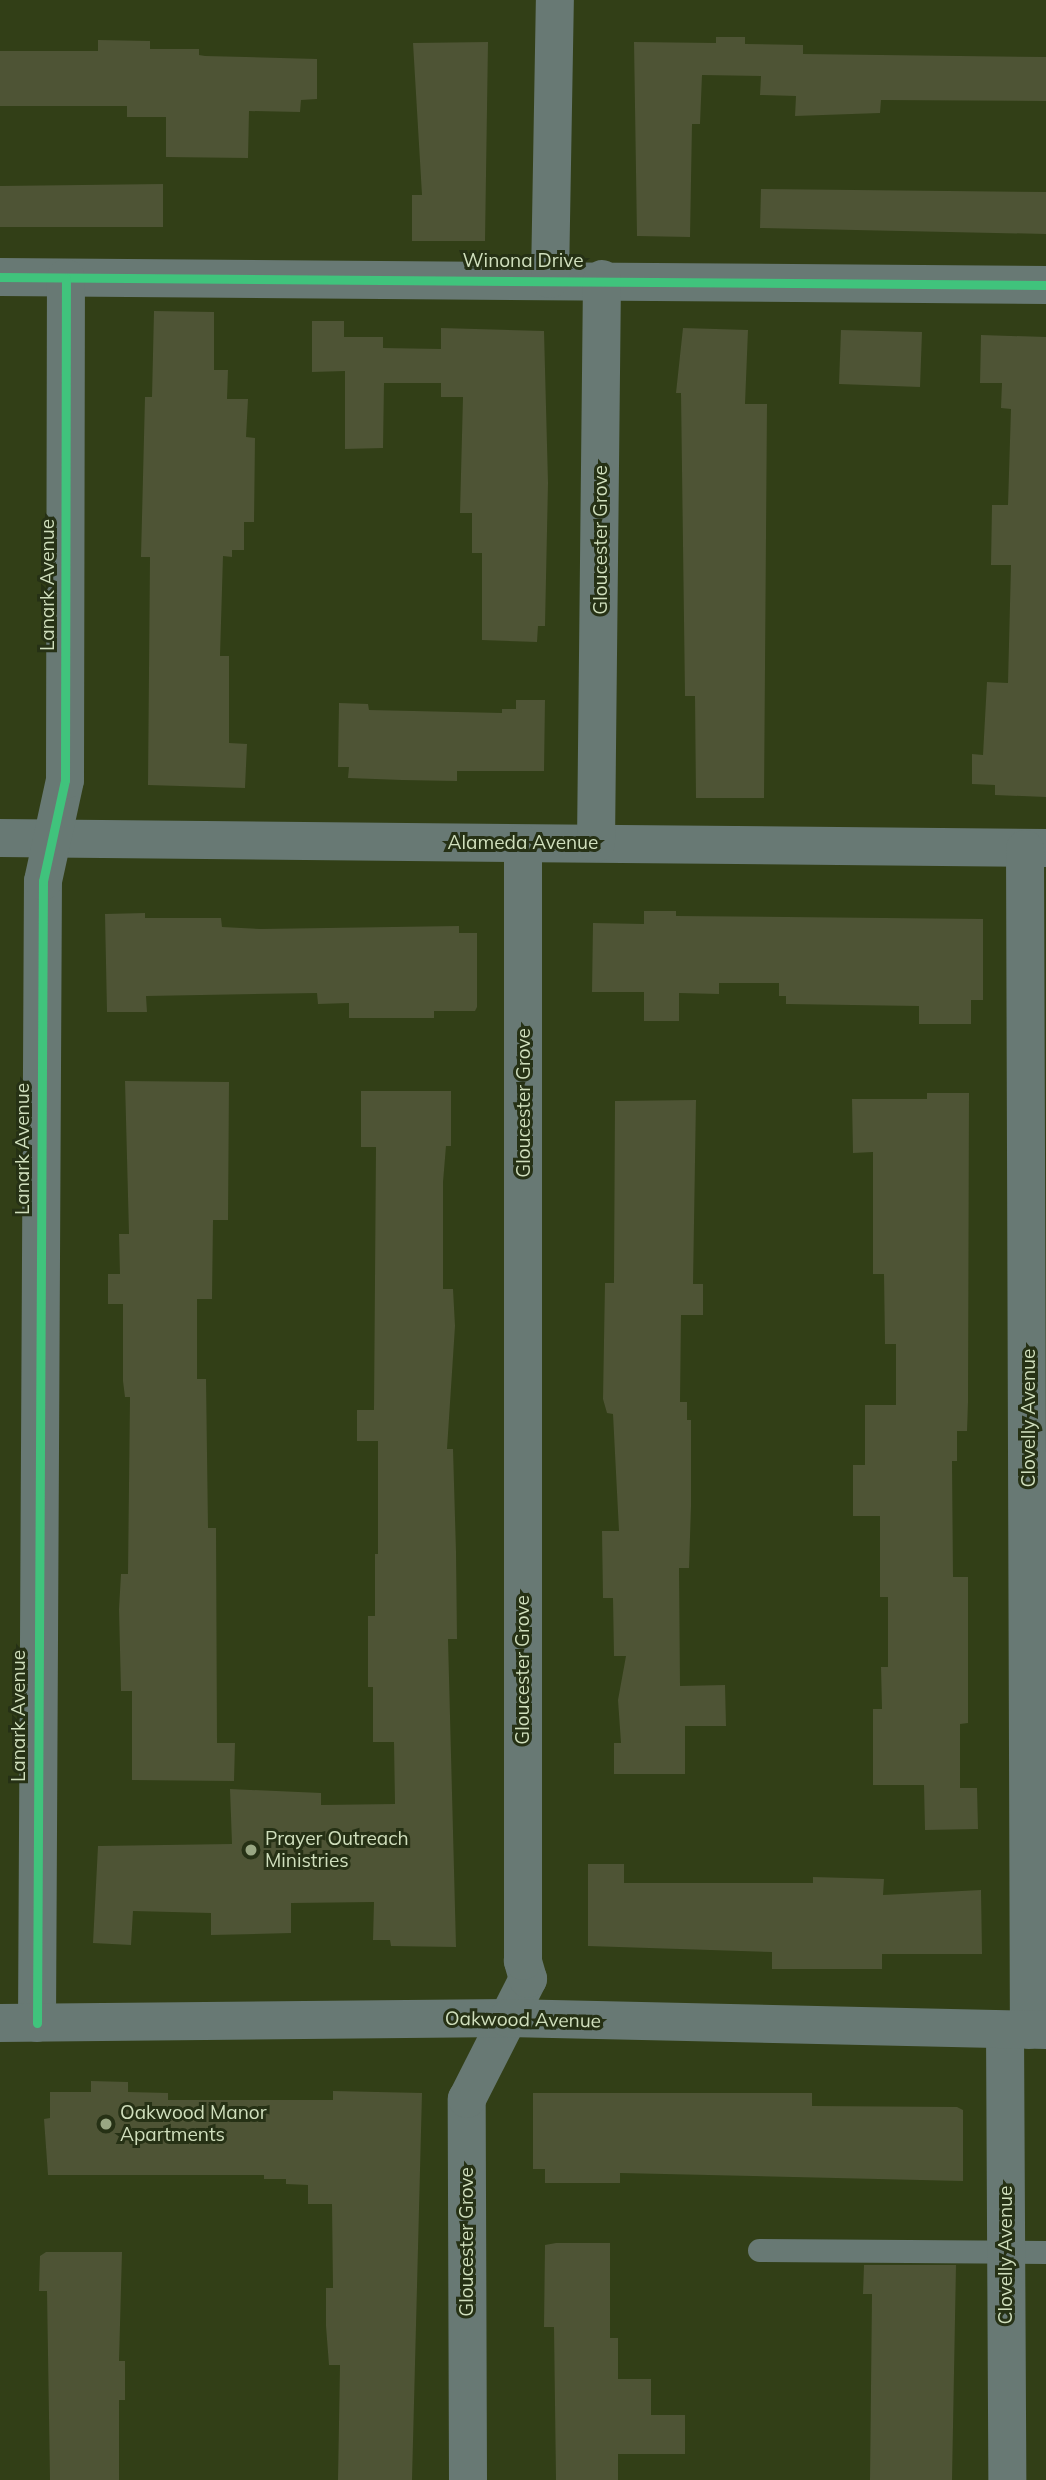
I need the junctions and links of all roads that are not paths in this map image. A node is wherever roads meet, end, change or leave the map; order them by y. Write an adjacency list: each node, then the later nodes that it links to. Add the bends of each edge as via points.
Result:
1 (555, 0): 4 (street)
2 (0, 277): 3 (street, Winona Drive)
3 (66, 278): 4 (street, Winona Drive); 8 (street, Lanark Avenue, via 65,779)
4 (550, 279): 5 (street, Winona Drive)
5 (602, 279): 6 (street, Winona Drive); 9 (street, Gloucester Grove)
6 (1046, 285)
7 (0, 838): 8 (street, Alameda Avenue)
8 (54, 840): 10 (street, Alameda Avenue); 13 (street, Lanark Avenue, via 43,881)
9 (596, 843): 10 (street, Alameda Avenue); 11 (street, Alameda Avenue)
10 (523, 844): 12 (street, Gloucester Grove, via 523,1961 528,1979)
11 (1036, 849): 14 (street, Clovelly Avenue)
12 (508, 2018): 13 (street, Oakwood Avenue); 14 (street, Oakwood Avenue); 18 (street, Gloucester Grove, via 467,2099)
13 (18, 2023)
14 (1027, 2030): 16 (street, Clovelly Avenue)
15 (759, 2250): 16 (lane)
16 (1007, 2252): 17 (lane); 19 (street, Clovelly Avenue)
17 (1046, 2252)
18 (468, 2480)
19 (1007, 2480)

